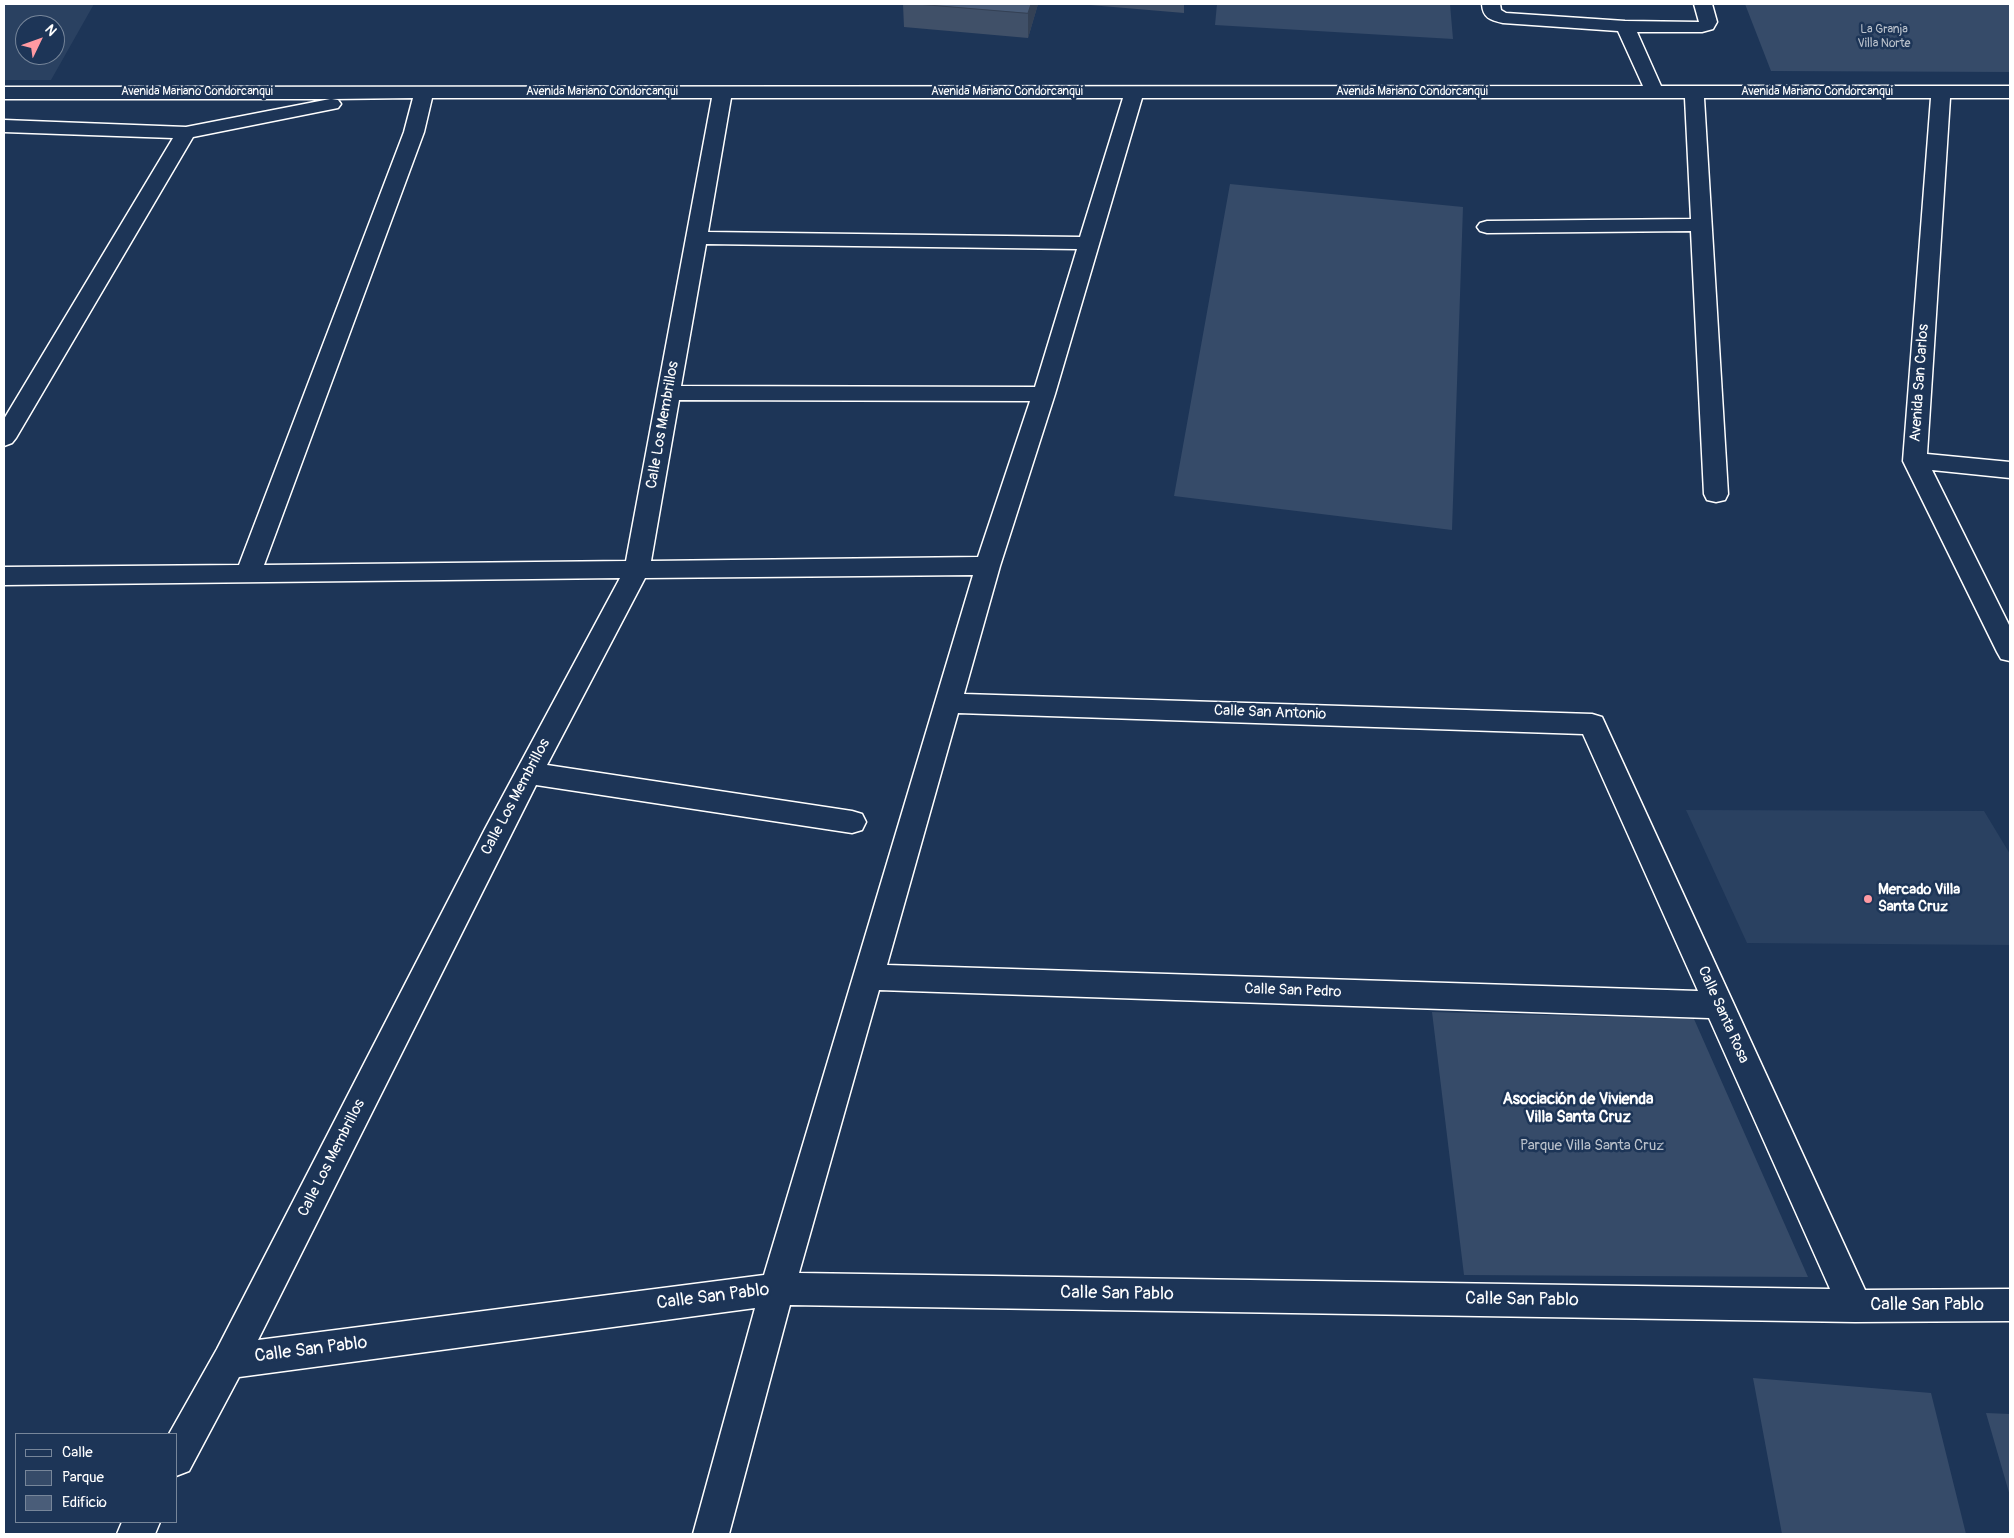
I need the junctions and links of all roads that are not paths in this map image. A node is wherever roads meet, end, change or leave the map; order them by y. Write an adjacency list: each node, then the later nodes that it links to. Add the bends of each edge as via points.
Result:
1 (1491, 4): 3 (street, via 1492,13 1502,18)
2 (1703, 4): 3 (street, via 1707,25)
3 (1625, 26): 10 (street)
4 (1941, 91): 11 (street, Avenida Mariano Condorcanqui); 12 (street, Avenida Mariano Condorcanqui); 22 (street, Avenida San Carlos)
5 (4, 92): 6 (street, Avenida Mariano Condorcanqui)
6 (389, 92): 7 (street, Avenida Mariano Condorcanqui); 14 (street)
7 (424, 92): 8 (street, Avenida Mariano Condorcanqui); 27 (street, via 414,132)
8 (723, 92): 9 (street, Avenida Mariano Condorcanqui); 17 (street, Calle Los Membrillos)
9 (1134, 92): 10 (street, Avenida Mariano Condorcanqui); 18 (street)
10 (1654, 92): 11 (street, Avenida Mariano Condorcanqui)
11 (1694, 92): 15 (street)
12 (2010, 92)
13 (4, 126): 14 (street)
14 (186, 133): 21 (street)
15 (1701, 225): 16 (street); 24 (street)
16 (1487, 227)
17 (696, 238): 18 (street); 19 (street, Calle Los Membrillos)
18 (1089, 243): 20 (street)
19 (668, 393): 20 (street); 26 (street, Calle Los Membrillos)
20 (1044, 394): 25 (street)
21 (4, 438)
22 (1915, 461): 23 (street); 29 (street, Avenida San Carlos)
23 (2010, 470)
24 (1716, 494)
25 (988, 566): 26 (street); 30 (street)
26 (637, 570): 27 (street); 32 (street, Calle Los Membrillos)
27 (248, 573): 28 (street)
28 (4, 576)
29 (2010, 652)
30 (948, 703): 31 (street, Calle San Antonio); 34 (street)
31 (1592, 724): 35 (street, Calle Santa Rosa)
32 (528, 773): 33 (street); 39 (street, Calle Los Membrillos)
33 (852, 822)
34 (868, 978): 35 (street, Calle San Pedro); 36 (street)
35 (1718, 1005): 38 (street, Calle Santa Rosa)
36 (777, 1288): 38 (street, Calle San Pablo); 39 (street, Calle San Pablo); 43 (street)
37 (2010, 1305): 38 (street, Calle San Pablo)
38 (1855, 1306)
39 (229, 1360): 40 (street, Calle Los Membrillos)
40 (178, 1454)
41 (141, 1523): 42 (street)
42 (135, 1534)
43 (711, 1534)

